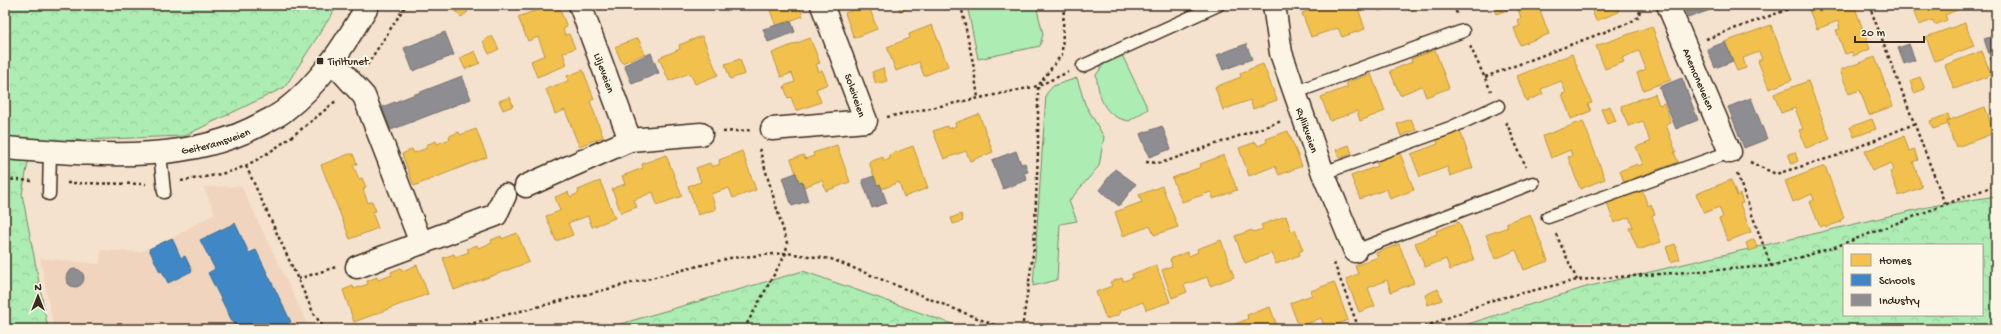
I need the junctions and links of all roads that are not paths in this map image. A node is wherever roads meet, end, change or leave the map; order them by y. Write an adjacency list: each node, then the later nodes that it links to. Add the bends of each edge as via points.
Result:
1 (368, 5): 8 (street, Geiteramsveien)
2 (580, 5): 14 (street, Liljeveien)
3 (822, 5): 12 (street, Soleiveien, via 866,121)
4 (1218, 5): 9 (lane)
5 (1274, 5): 10 (street, Ryllikveien, via 1281,53)
6 (1668, 5): 17 (street, Anemoneveien)
7 (1463, 31): 10 (lane)
8 (332, 61): 18 (street, Geiteramsveien, via 315,82 284,111 240,135 204,146); 26 (street, via 364,96)
9 (1083, 66)
10 (1296, 92): 19 (street, Ryllikveien)
11 (1498, 106): 19 (lane, via 1450,128)
12 (772, 129)
13 (701, 134): 14 (street)
14 (630, 140): 21 (street)
15 (5, 148): 16 (street, Geiteramsveien)
16 (50, 151): 18 (street, Geiteramsveien); 22 (lane)
17 (1730, 152): 25 (lane)
18 (160, 153): 23 (lane)
19 (1323, 173): 27 (street, Ryllikveien)
20 (1533, 183): 27 (lane)
21 (526, 186)
22 (49, 188)
23 (163, 188)
24 (505, 195): 26 (street, via 496,215)
25 (1548, 217)
26 (421, 243): 28 (street)
27 (1355, 251)
28 (357, 267)

